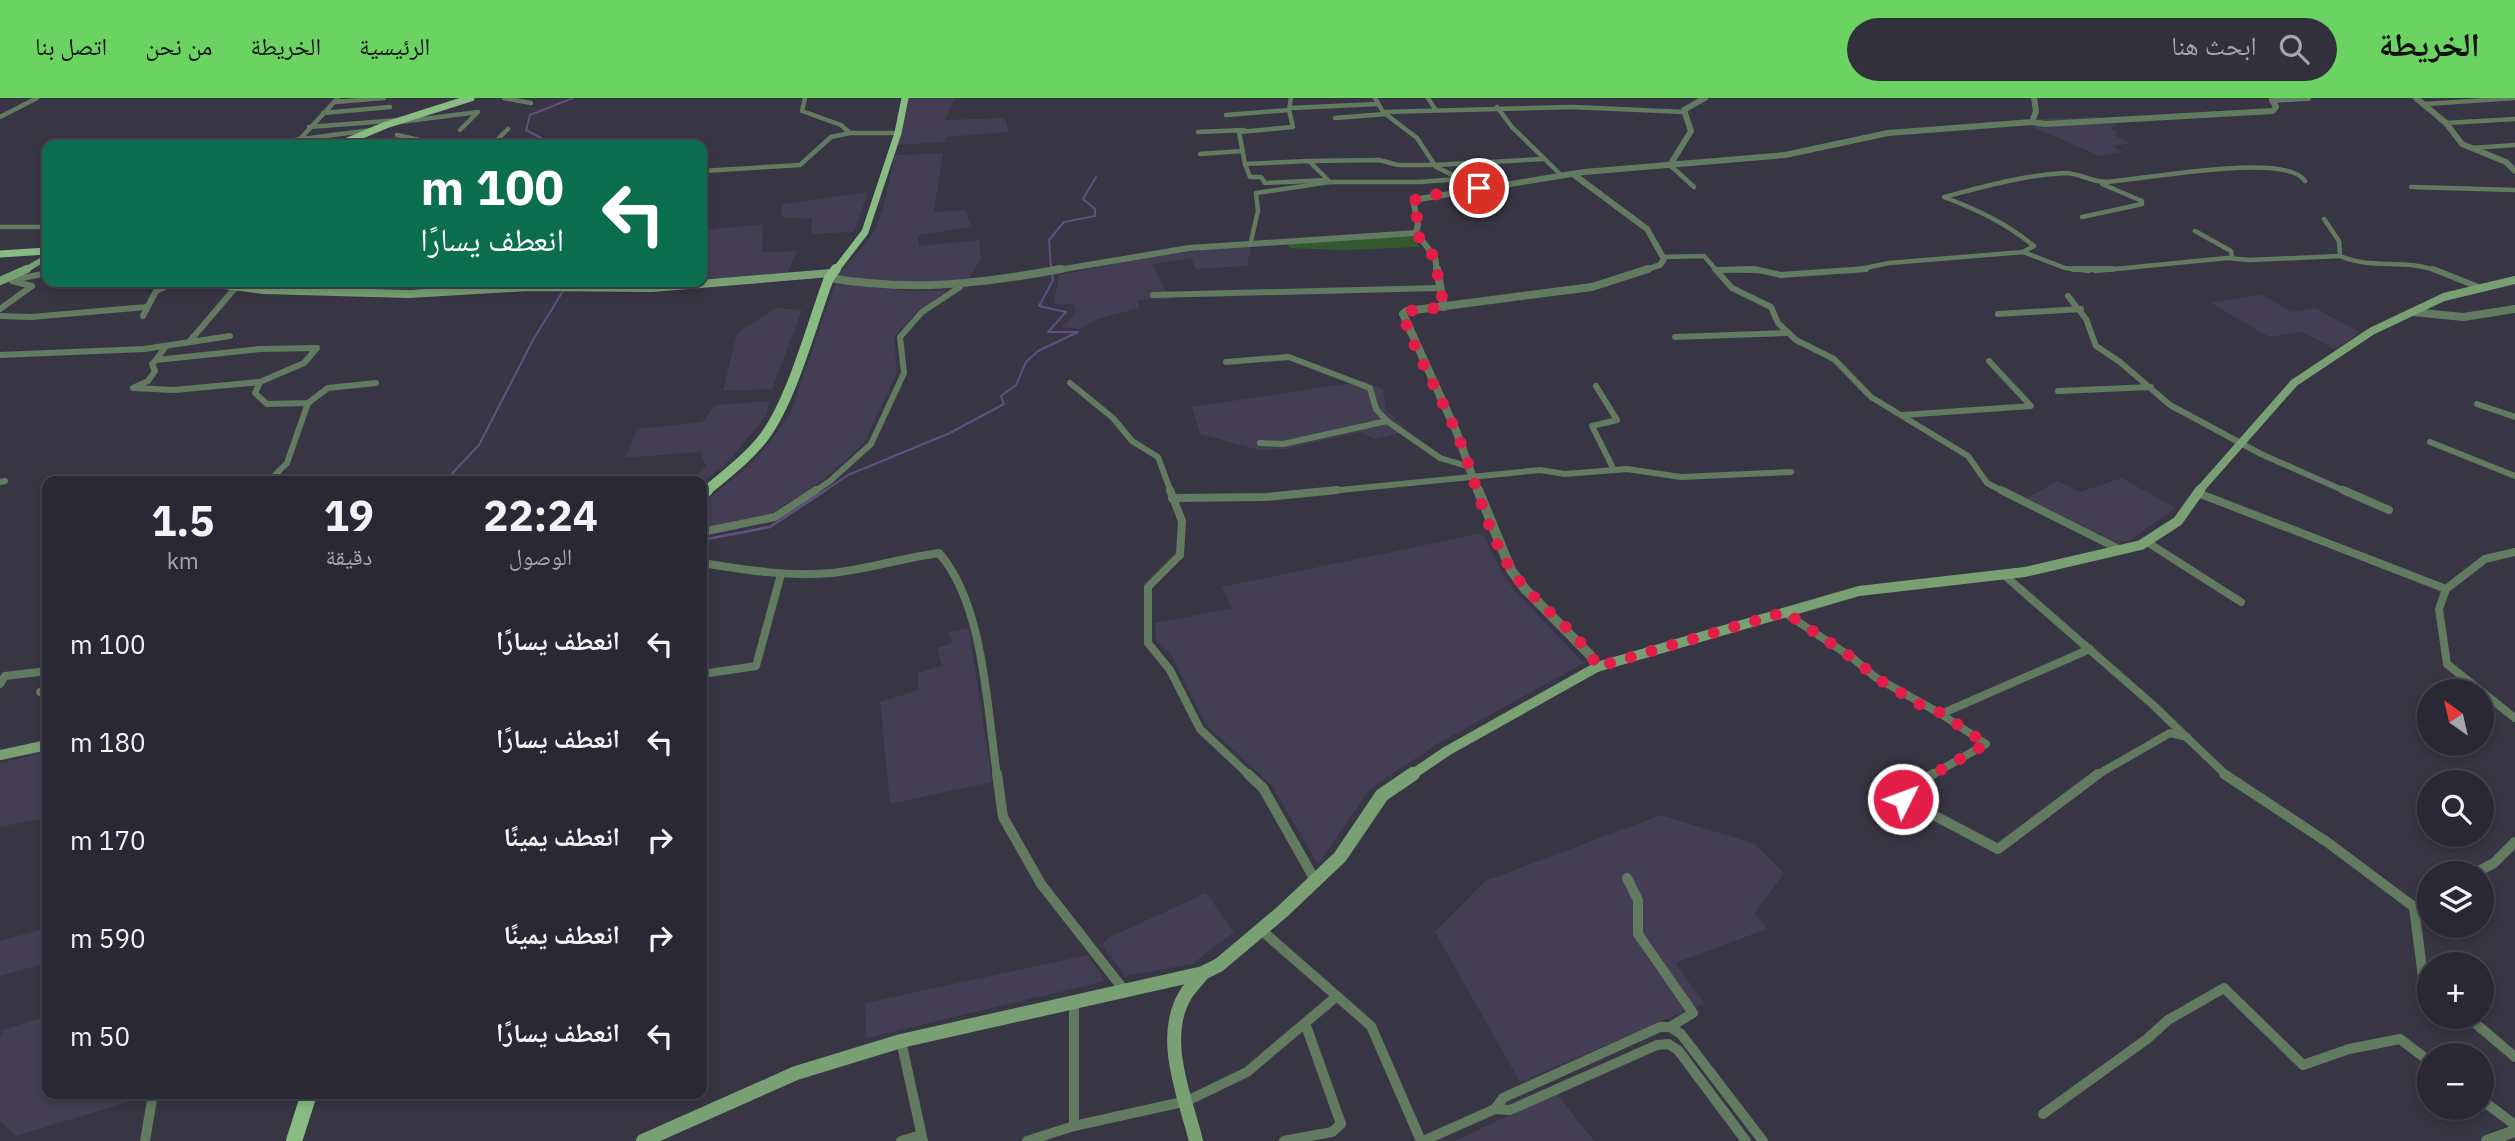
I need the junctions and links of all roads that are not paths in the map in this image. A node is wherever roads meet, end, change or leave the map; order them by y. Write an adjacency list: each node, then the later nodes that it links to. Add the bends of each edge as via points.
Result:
1 (37, 98): 30 (street)
2 (384, 98): 17 (street)
3 (471, 98): 32 (main road)
4 (504, 98): 18 (street)
5 (805, 98): 43 (street, via 802,111 841,125)
6 (905, 98): 44 (main road)
7 (1291, 98): 24 (street)
8 (1333, 98): 21 (street)
9 (1375, 98): 19 (street)
10 (1428, 98): 25 (street)
11 (1498, 98): 22 (street)
12 (1705, 98): 26 (street)
13 (2034, 98): 34 (street)
14 (2308, 98): 34 (street, via 2272,100 2273,111)
15 (2416, 98): 20 (street)
16 (2515, 98): 20 (street)
17 (336, 100): 27 (street)
18 (531, 103)
19 (1378, 104): 21 (street); 28 (street)
20 (2426, 104): 36 (street)
21 (1336, 106): 24 (street)
22 (1500, 106): 25 (street); 26 (street); 55 (street, via 1511,127)
23 (390, 107): 27 (street)
24 (1290, 109): 29 (street); 41 (street, via 1293,127)
25 (1435, 110): 28 (street)
26 (1685, 112): 59 (street, via 1691,131)
27 (323, 113): 37 (street)
28 (1385, 113): 31 (street); 58 (street, via 1412,133)
29 (1226, 115)
30 (0, 117)
31 (1335, 117)
32 (403, 120): 35 (main road); 37 (street)
33 (2515, 120): 36 (street)
34 (2032, 122): 59 (street, via 1888,134 1785,155)
35 (394, 123): 38 (main road); 39 (street, via 478,112)
36 (2446, 123): 52 (street, via 2462,144)
37 (309, 127): 46 (street)
38 (374, 130): 46 (street); 48 (main road)
39 (460, 130)
40 (508, 130): 50 (street)
41 (1244, 130): 42 (street); 53 (street, via 1238,134)
42 (1198, 132)
43 (850, 133): 44 (street); 60 (street, via 831,137 800,165)
44 (898, 133): 88 (main road, via 865,232)
45 (397, 135): 49 (street)
46 (300, 139): 47 (street)
47 (293, 140)
48 (350, 140)
49 (418, 140)
50 (498, 140)
51 (2515, 145): 52 (street)
52 (2471, 148): 61 (street, via 2506,162)
53 (1242, 152): 54 (street); 57 (street)
54 (1200, 154)
55 (1543, 159): 58 (street); 63 (street)
56 (1308, 161): 57 (street); 58 (street); 65 (street)
57 (1245, 164): 65 (street, via 1250,177 1261,177 1265,183)
58 (1435, 165): 64 (street)
59 (1670, 165): 62 (street); 68 (street)
60 (707, 171)
61 (2515, 171)
62 (1573, 174): 63 (street); 83 (street, via 1650,232)
63 (1561, 176): 70 (street)
64 (1458, 179): 65 (street); 70 (street)
65 (1329, 181): 78 (street, via 1315,187 1256,193 1258,211)
66 (2096, 181): 67 (street, via 2234,167 2280,168); 72 (street, via 2142,204); 80 (street, via 2067,173 1944,197 2006,224 2034,246)
67 (2305, 181)
68 (1694, 187)
69 (2411, 187): 71 (street)
70 (1479, 188): 77 (street, via 1413,200)
71 (2515, 190)
72 (2082, 217)
73 (2324, 219): 82 (street, via 2339,241)
74 (0, 227): 75 (street)
75 (42, 227)
76 (2195, 231): 84 (street, via 2231,251)
77 (1416, 233): 78 (street); 99 (street, via 1434,257)
78 (1251, 241): 98 (street)
79 (42, 251): 81 (main road)
80 (2023, 252): 84 (street, via 2065,268 2092,271); 86 (street, via 1889,263 1822,274)
81 (0, 254)
82 (2340, 256): 84 (street); 100 (street, via 2356,263 2420,264)
83 (1663, 257): 86 (street, via 1700,254); 104 (street, via 1656,267 1603,285)
84 (2232, 258)
85 (42, 260): 91 (main road)
86 (1716, 270): 112 (street, via 1732,288 1771,307)
87 (42, 274): 90 (street)
88 (830, 276): 92 (main road); 98 (street, via 913,287); 141 (main road, via 780,411 743,460)
89 (2515, 279): 100 (main road)
90 (12, 281): 91 (street); 105 (street, via 32,286)
91 (0, 282)
92 (707, 284)
93 (164, 287): 103 (street, via 156,291)
94 (238, 287): 95 (main road, via 409,294); 115 (street)
95 (540, 287)
96 (573, 287): 97 (main road)
97 (667, 287)
98 (960, 287): 145 (street, via 922,312 900,337 904,373 871,444 830,481 775,517)
99 (1438, 288): 101 (street); 104 (street)
100 (2481, 288): 108 (main road, via 2444,297)
101 (1153, 295)
102 (2068, 296): 106 (street)
103 (147, 307): 110 (street); 111 (street)
104 (1444, 307): 135 (street, via 1407,311 1403,316)
105 (0, 309)
106 (2081, 309): 109 (street); 125 (street, via 2096,346)
107 (2515, 309): 108 (street, via 2463,317)
108 (2413, 312): 134 (main road, via 2372,331 2294,383)
109 (1998, 314)
110 (0, 316)
111 (143, 316)
112 (1787, 333): 114 (street); 129 (street, via 1839,362 1859,387)
113 (230, 336): 115 (street)
114 (1675, 337)
115 (189, 342): 116 (street)
116 (166, 346): 117 (street); 118 (street)
117 (0, 355)
118 (156, 360): 121 (street, via 148,381 133,388 139,392); 121 (street, via 317,348 304,363)
119 (1989, 361): 129 (street, via 2031,406)
120 (1226, 362): 131 (street, via 1299,359 1370,388 1376,410)
121 (260, 382): 127 (street, via 255,393 267,404)
122 (376, 383): 127 (street, via 328,388)
123 (1070, 383): 143 (street, via 1132,440 1158,457)
124 (1595, 386): 136 (street, via 1617,419 1592,426)
125 (2151, 387): 126 (street); 134 (street, via 2170,405)
126 (2058, 391)
127 (308, 403): 138 (street, via 287,463)
128 (2477, 404): 130 (street)
129 (1903, 415): 147 (street, via 1968,456 1987,482)
130 (2515, 416)
131 (1387, 421): 133 (street, via 1283,443); 135 (street, via 1440,458)
132 (2430, 442): 139 (street)
133 (1260, 443)
134 (2241, 443): 142 (main road); 144 (street)
135 (1470, 467): 140 (street)
136 (1614, 470): 137 (street, via 1681,477); 140 (street, via 1565,474 1540,470)
137 (1791, 471)
138 (274, 476)
139 (2515, 476)
140 (1474, 478): 143 (street, via 1266,498); 156 (street, via 1511,570)
141 (707, 490)
142 (2198, 493): 146 (main road, via 2179,521); 152 (street)
143 (1172, 498): 168 (street, via 1182,521 1180,555 1148,587 1148,643 1170,670 1200,729 1263,788)
144 (2389, 510)
145 (707, 531)
146 (2147, 542): 147 (main road); 153 (street)
147 (2121, 550): 151 (main road)
148 (2512, 554): 152 (street, via 2485,559)
149 (707, 564): 150 (street)
150 (781, 574): 158 (street, via 756,666); 174 (street, via 847,571 939,552 953,569 975,627 1003,817 1041,884)
151 (2004, 575): 154 (main road, via 1859,591); 155 (street)
152 (2446, 589): 161 (street, via 2439,610 2447,664)
153 (2241, 602)
154 (1785, 612): 156 (main road); 160 (street, via 1875,677)
155 (2090, 649): 160 (street); 162 (street)
156 (1597, 667): 168 (main road, via 1457,745 1382,795 1340,857)
157 (42, 672): 159 (street, via 5,676)
158 (707, 673)
159 (0, 684)
160 (1941, 713): 162 (street, via 1986,744 1904,791 1903,799 1998,849 2083,783 2170,733)
161 (2515, 718)
162 (2187, 737): 170 (street, via 2219,771 2327,842)
163 (42, 745): 164 (main road)
164 (0, 755)
165 (2515, 842): 166 (street)
166 (2494, 863)
167 (1627, 878): 178 (street, via 1638,900 1638,934 1693,1013)
168 (1315, 880): 171 (main road)
169 (2417, 905): 170 (street)
170 (2414, 907): 172 (street)
171 (1260, 929): 173 (main road); 175 (street)
172 (2420, 952)
173 (1203, 974): 174 (main road); 185 (main road, via 1185,996 1172,1047)
174 (1124, 990): 176 (main road)
175 (1336, 996): 177 (street); 200 (street, via 1371,1026)
176 (1074, 1001): 180 (main road); 190 (street)
177 (1305, 1023): 185 (street, via 1247,1072); 199 (street, via 1341,1124 1332,1132)
178 (1670, 1027): 186 (street, via 1660,1027 1503,1098); 202 (street, via 1681,1034)
179 (2482, 1029): 182 (street)
180 (901, 1041): 192 (street); 195 (main road, via 796,1073)
181 (2417, 1052): 188 (street, via 2400,1039 2349,1049 2303,1065 2224,988 2168,1020)
182 (2515, 1057)
183 (152, 1099): 193 (street)
184 (307, 1099): 194 (main road)
185 (1188, 1101): 190 (street); 198 (main road)
186 (1495, 1109): 200 (street); 201 (street, via 1510,1110 1668,1044)
187 (2494, 1109): 189 (street)
188 (2043, 1114)
189 (2515, 1125)
190 (1074, 1126): 197 (street)
191 (2515, 1130): 203 (street)
192 (922, 1138): 196 (street)
193 (145, 1141)
194 (294, 1141)
195 (643, 1141)
196 (901, 1141)
197 (1027, 1141)
198 (1196, 1141)
199 (1284, 1141)
200 (1422, 1141)
201 (1746, 1141)
202 (1763, 1141)
203 (2487, 1141)

